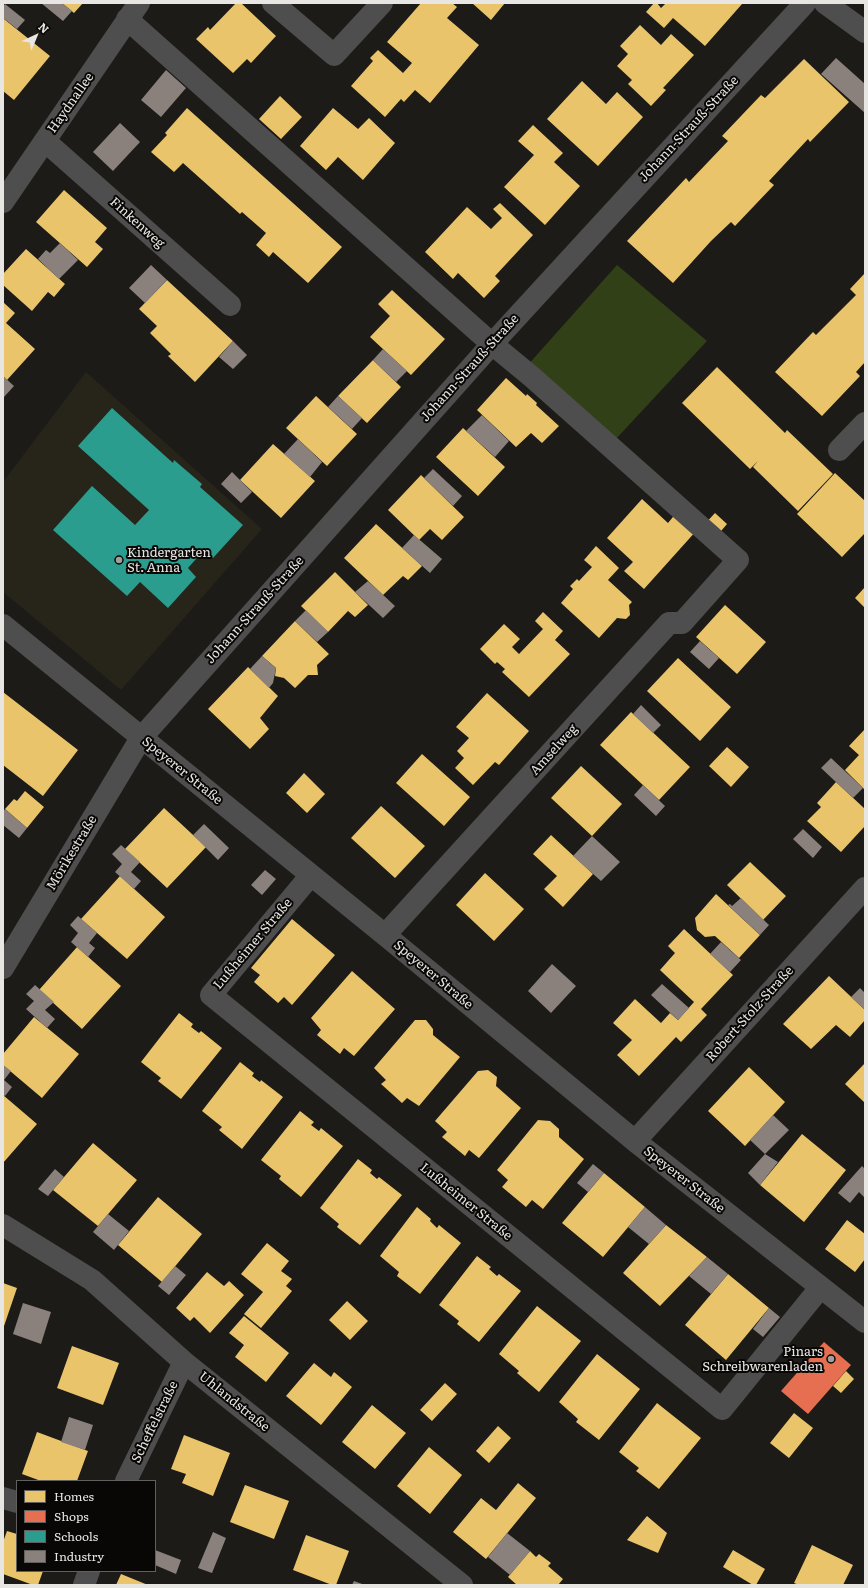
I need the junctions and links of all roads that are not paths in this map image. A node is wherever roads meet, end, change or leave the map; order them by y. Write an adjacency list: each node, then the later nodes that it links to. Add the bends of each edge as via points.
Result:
1 (273, 3): 2 (street, via 334,55)
2 (382, 3)
3 (805, 3): 10 (street, Johann-Strauß-Straße)
4 (825, 3): 6 (street)
5 (133, 11): 7 (street, Haydnallee); 10 (street)
6 (865, 32)
7 (45, 141): 8 (street, Haydnallee); 9 (street, Finkenweg)
8 (3, 202)
9 (230, 305)
10 (492, 344): 14 (street, Johann-Strauß-Straße); 17 (street, Amselweg, via 738,560 682,623 668,623)
11 (865, 423): 12 (street)
12 (839, 450)
13 (3, 625): 14 (street, Speyerer Straße)
14 (141, 738): 15 (street, Speyerer Straße); 18 (street, Mörikestraße)
15 (311, 875): 17 (street, Speyerer Straße); 21 (street, Lußheimer Straße, via 211,995 722,1409)
16 (865, 888): 19 (street, Robert-Stolz-Straße)
17 (385, 935): 19 (street, Speyerer Straße)
18 (3, 968)
19 (635, 1141): 21 (street, Speyerer Straße)
20 (3, 1225): 23 (street, Uhlandstraße, via 92,1280)
21 (820, 1288): 22 (street, Speyerer Straße)
22 (865, 1322)
23 (184, 1362): 24 (street, Scheffelstraße); 29 (street, Uhlandstraße)
24 (126, 1480)
25 (3, 1498): 26 (street)
26 (16, 1502)
27 (89, 1572): 28 (street)
28 (84, 1585)
29 (462, 1585)

